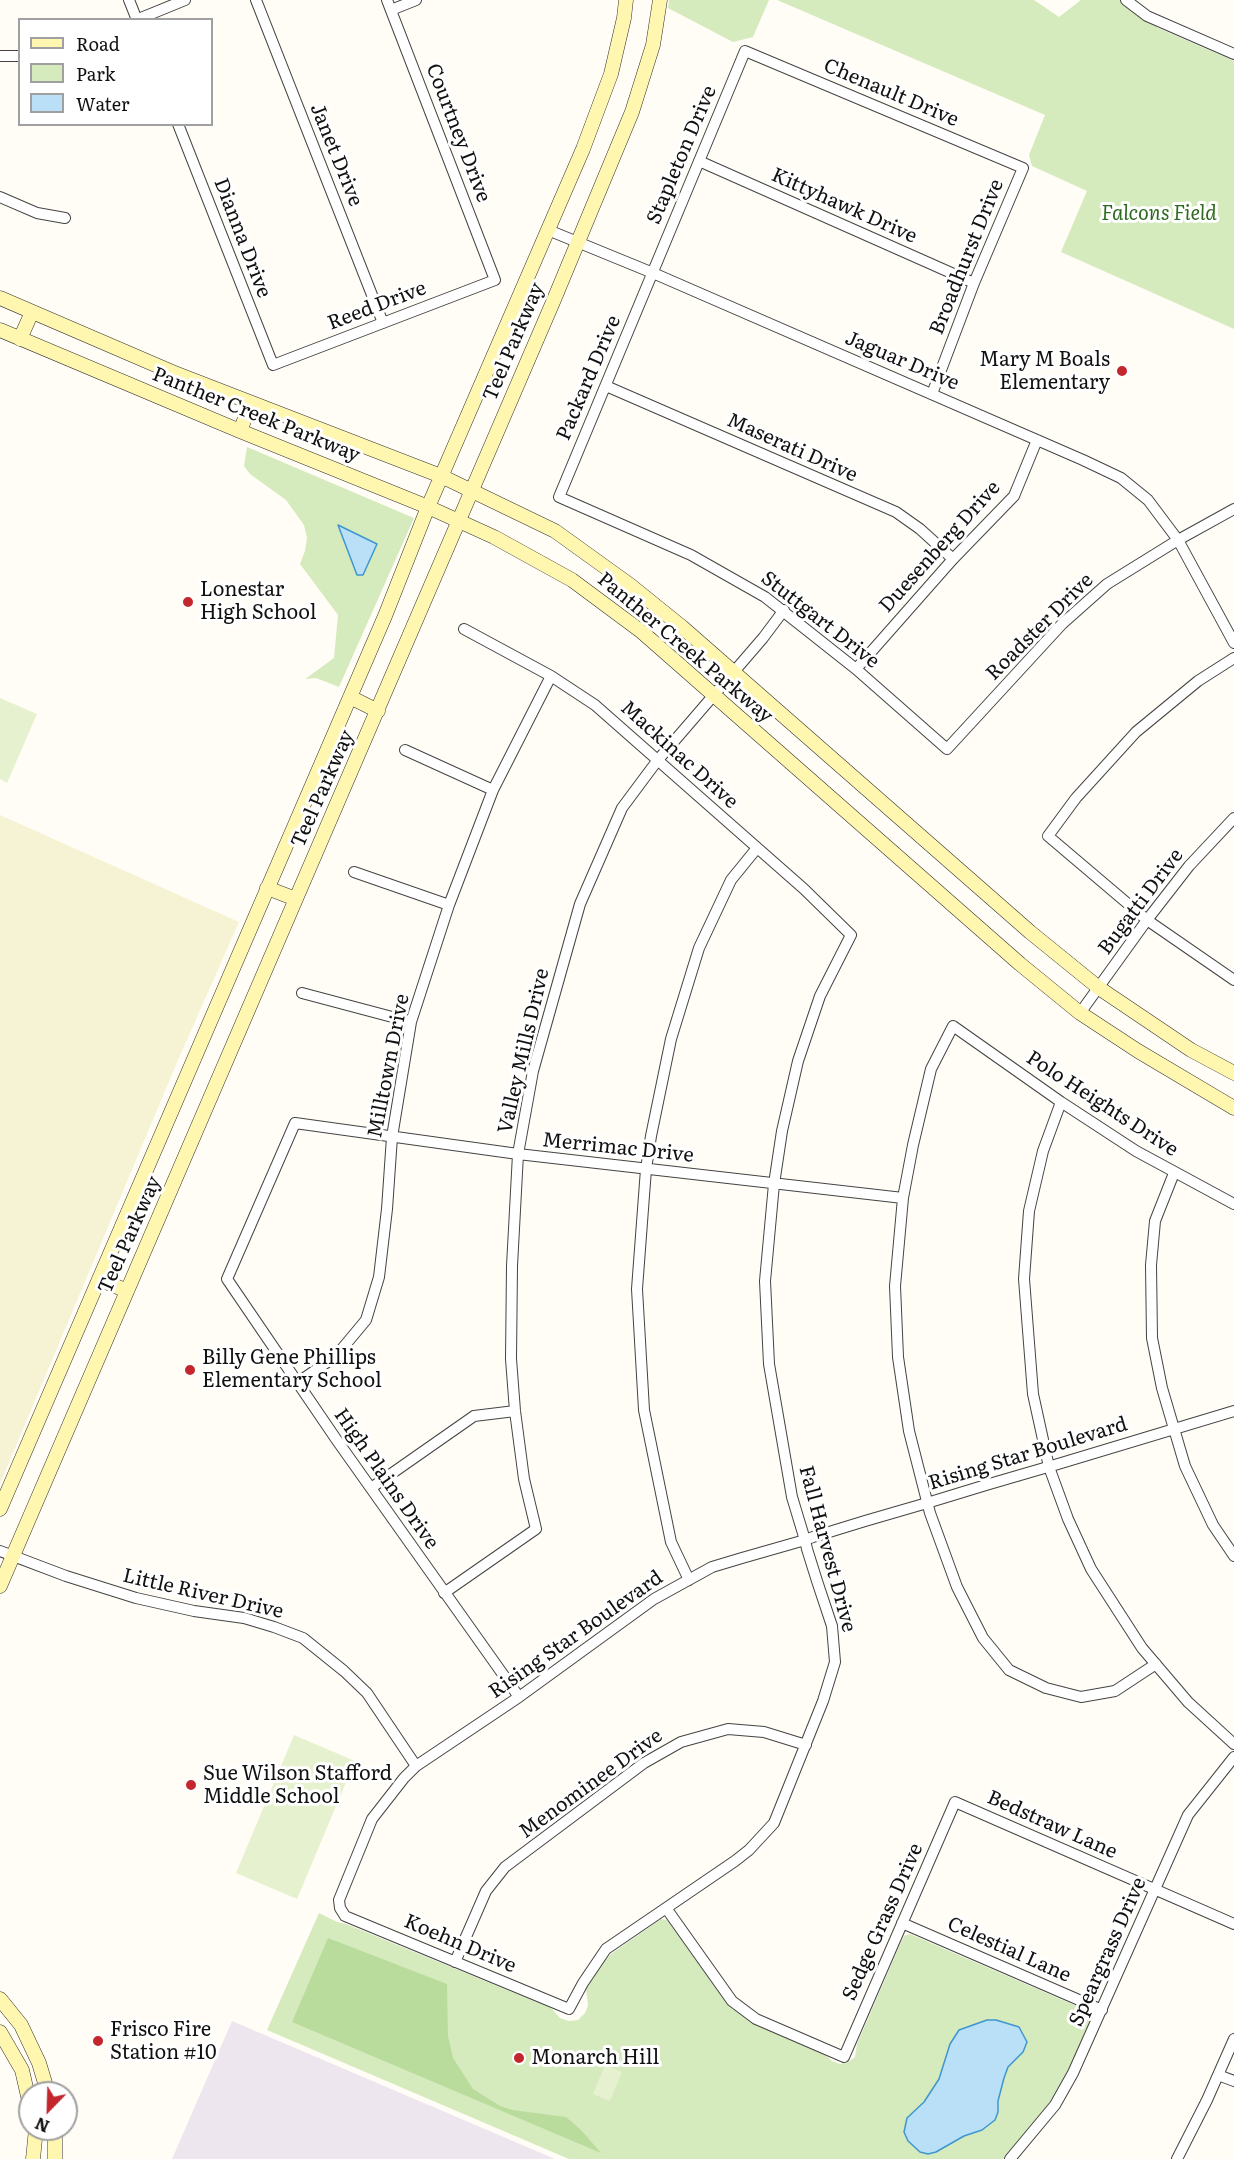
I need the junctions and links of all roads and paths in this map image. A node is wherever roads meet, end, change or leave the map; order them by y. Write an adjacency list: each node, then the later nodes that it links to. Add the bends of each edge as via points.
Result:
1 (129, 0): 9 (street)
2 (185, 0): 10 (street)
3 (256, 0): 27 (street, Janet Drive)
4 (416, 0): 8 (street)
5 (626, 0): 20 (main road, Teel Parkway, via 611,74)
6 (660, 0): 21 (main road, Teel Parkway, via 653,45 632,112)
7 (1126, 0): 12 (street, via 1147,16)
8 (389, 5): 23 (street, Courtney Drive)
9 (137, 18)
10 (140, 18)
11 (745, 51): 16 (street, Stapleton Drive); 17 (street, Chenault Drive)
12 (1234, 54)
13 (0, 56): 14 (street)
14 (18, 56)
15 (179, 126): 30 (street, Dianna Drive)
16 (699, 161): 22 (street, Stapleton Drive); 24 (street, Kittyhawk Drive)
17 (1023, 168): 24 (street, Broadhurst Drive)
18 (0, 197): 19 (street, via 37,213)
19 (65, 218)
20 (548, 230): 21 (street, Jaguar Drive); 36 (main road, Teel Parkway)
21 (577, 243): 22 (street, Jaguar Drive); 37 (main road, Teel Parkway)
22 (653, 273): 31 (street, Packard Drive); 32 (street, Jaguar Drive)
23 (495, 279): 27 (street, Reed Drive)
24 (974, 283): 32 (street, Broadhurst Drive)
25 (0, 298): 26 (main road, Panther Creek Parkway)
26 (32, 312): 29 (main road); 33 (main road, Panther Creek Parkway)
27 (383, 322): 30 (street, Reed Drive)
28 (0, 330): 29 (main road, Panther Creek Parkway)
29 (20, 339): 34 (main road, Panther Creek Parkway)
30 (273, 365)
31 (606, 386): 38 (street, Packard Drive); 43 (street, Maserati Drive, via 896,512)
32 (932, 394): 35 (street, Jaguar Drive)
33 (251, 402): 34 (main road); 36 (main road, Panther Creek Parkway)
34 (240, 431): 39 (main road, Panther Creek Parkway)
35 (1037, 440): 42 (street, Jaguar Drive, via 1121,478 1148,500); 43 (street, Duesenberg Drive, via 1014,496)
36 (441, 476): 37 (main road, Panther Creek Parkway); 39 (main road, Teel Parkway)
37 (473, 489): 41 (main road, Teel Parkway); 49 (main road, Panther Creek Parkway, via 555,531 630,585)
38 (559, 497): 44 (street, Stuttgart Drive, via 691,555)
39 (428, 507): 41 (main road, Panther Creek Parkway); 52 (main road, Teel Parkway)
40 (1234, 509): 42 (street, Roadster Drive)
41 (459, 521): 51 (main road, Panther Creek Parkway, via 572,580 642,632); 53 (main road, Teel Parkway)
42 (1178, 540): 46 (street, Jaguar Drive); 54 (street, Roadster Drive, via 1107,584 1062,624)
43 (953, 559): 48 (street, Duesenberg Drive)
44 (784, 610): 48 (street, Stuttgart Drive); 49 (street, Valley Mills Drive)
45 (464, 629): 50 (street, Mackinac Drive)
46 (1234, 643)
47 (1234, 658): 64 (street, via 1198,681 1136,732 1076,798 1048,836)
48 (856, 669): 54 (street, Stuttgart Drive)
49 (734, 672): 51 (street, Valley Mills Drive); 67 (main road, Panther Creek Parkway, via 1030,932)
50 (551, 676): 56 (street, Mackinac Drive, via 595,705); 57 (street, Milltown Drive)
51 (714, 695): 56 (street, Valley Mills Drive); 69 (main road, Panther Creek Parkway)
52 (350, 697): 53 (main road); 61 (main road, Teel Parkway)
53 (378, 711): 62 (main road, Teel Parkway)
54 (947, 749)
55 (405, 750): 57 (street)
56 (657, 761): 59 (street, Mackinac Drive); 75 (street, Valley Mills Drive, via 622,808 580,904 533,1071)
57 (493, 790): 63 (street, Milltown Drive)
58 (1234, 818): 64 (street, Bugatti Drive, via 1189,866)
59 (757, 848): 65 (street, Mackinac Drive); 76 (street, via 731,880 699,948 671,1039)
60 (354, 872): 63 (street)
61 (267, 888): 62 (main road); 81 (main road, Teel Parkway)
62 (296, 899): 83 (main road, Teel Parkway)
63 (448, 904): 70 (street, Milltown Drive)
64 (1147, 920): 66 (street); 67 (street, Bugatti Drive)
65 (851, 935): 78 (street, Fall Harvest Drive, via 820,996 798,1061)
66 (1234, 980)
67 (1100, 988): 69 (street, Bugatti Drive); 71 (main road, Panther Creek Parkway, via 1181,1043)
68 (302, 993): 70 (street)
69 (1080, 1013): 73 (main road, Panther Creek Parkway)
70 (411, 1022): 74 (street, Milltown Drive)
71 (1234, 1073)
72 (1061, 1102): 77 (street, Polo Heights Drive); 79 (street, Polo Heights Drive, via 953,1026 931,1069); 88 (street, via 1043,1152 1029,1211 1024,1279 1033,1394)
73 (1234, 1108)
74 (392, 1137): 75 (street, Merrimac Drive); 82 (street, Merrimac Drive, via 295,1123); 84 (street, Milltown Drive, via 379,1277 366,1320 336,1356)
75 (518, 1155): 76 (street, Merrimac Drive); 85 (street, Valley Mills Drive, via 511,1359)
76 (646, 1169): 78 (street, Merrimac Drive); 95 (street, via 638,1289 644,1410 671,1542)
77 (1174, 1173): 80 (street, Polo Heights Drive); 87 (street, via 1155,1221 1151,1266 1152,1338)
78 (774, 1184): 79 (street, Merrimac Drive); 92 (street, Fall Harvest Drive, via 765,1281 769,1364 792,1497)
79 (903, 1198): 90 (street, via 895,1287 898,1357 909,1431)
80 (1234, 1204)
81 (99, 1279): 83 (main road); 91 (main road, Teel Parkway)
82 (227, 1279): 84 (street, High Plains Drive)
83 (128, 1291): 93 (main road, Teel Parkway)
84 (297, 1383): 89 (street, High Plains Drive)
85 (515, 1411): 89 (street, via 474,1416); 97 (street, Valley Mills Drive, via 524,1479 536,1529)
86 (1234, 1411): 87 (street, Rising Star Boulevard)
87 (1173, 1429): 88 (street, Rising Star Boulevard); 94 (street, via 1185,1466)
88 (1049, 1467): 90 (street, Rising Star Boulevard); 98 (street, via 1091,1569)
89 (371, 1488): 97 (street, High Plains Drive)
90 (927, 1503): 92 (street, Rising Star Boulevard); 98 (street, via 957,1587 983,1638 1009,1670 1046,1688 1081,1697 1115,1691)
91 (0, 1509)
92 (805, 1540): 95 (street, Rising Star Boulevard, via 712,1567); 101 (street, Fall Harvest Drive, via 832,1626 835,1662)
93 (6, 1554): 96 (main road, Teel Parkway); 103 (street, Little River Drive, via 136,1598 244,1618 303,1638 367,1693)
94 (1234, 1556)
95 (689, 1580): 99 (street, Rising Star Boulevard, via 654,1599)
96 (0, 1586)
97 (444, 1593): 99 (street, High Plains Drive)
98 (1156, 1665): 100 (street, via 1188,1702)
99 (519, 1697): 103 (street, Rising Star Boulevard)
100 (1234, 1744)
101 (806, 1745): 107 (street, Fall Harvest Drive, via 782,1807 764,1836); 110 (street, Menominee Drive, via 764,1732 728,1729 681,1742 644,1762 505,1867 486,1891)
102 (1234, 1757): 105 (street, Speargrass Drive, via 1188,1815)
103 (416, 1766): 106 (street, Rising Star Boulevard, via 372,1819 339,1900)
104 (955, 1802): 105 (street, Bedstraw Lane); 108 (street, Sedge Grass Drive)
105 (1155, 1889): 109 (street, Bedstraw Lane); 113 (street, Speargrass Drive)
106 (340, 1908): 110 (street, Koehn Drive, via 345,1916)
107 (666, 1908): 108 (street, Sedge Grass Drive, via 732,2001 756,2019 844,2056); 112 (street, Fall Harvest Drive, via 606,1949)
108 (902, 1923): 113 (street, Celestial Lane)
109 (1234, 1924)
110 (455, 1962): 112 (street, Koehn Drive)
111 (0, 1999): 118 (main road, via 21,2025)
112 (569, 2008)
113 (1102, 2010): 124 (street, Speargrass Drive, via 1055,2105)
114 (0, 2032): 117 (main road)
115 (1234, 2039): 116 (street)
116 (1218, 2075): 119 (street); 125 (street)
117 (25, 2081)
118 (44, 2081)
119 (1234, 2081)
120 (35, 2141): 122 (main road)
121 (55, 2141): 123 (main road)
122 (33, 2159)
123 (55, 2159)
124 (1010, 2159)
125 (1177, 2159)

